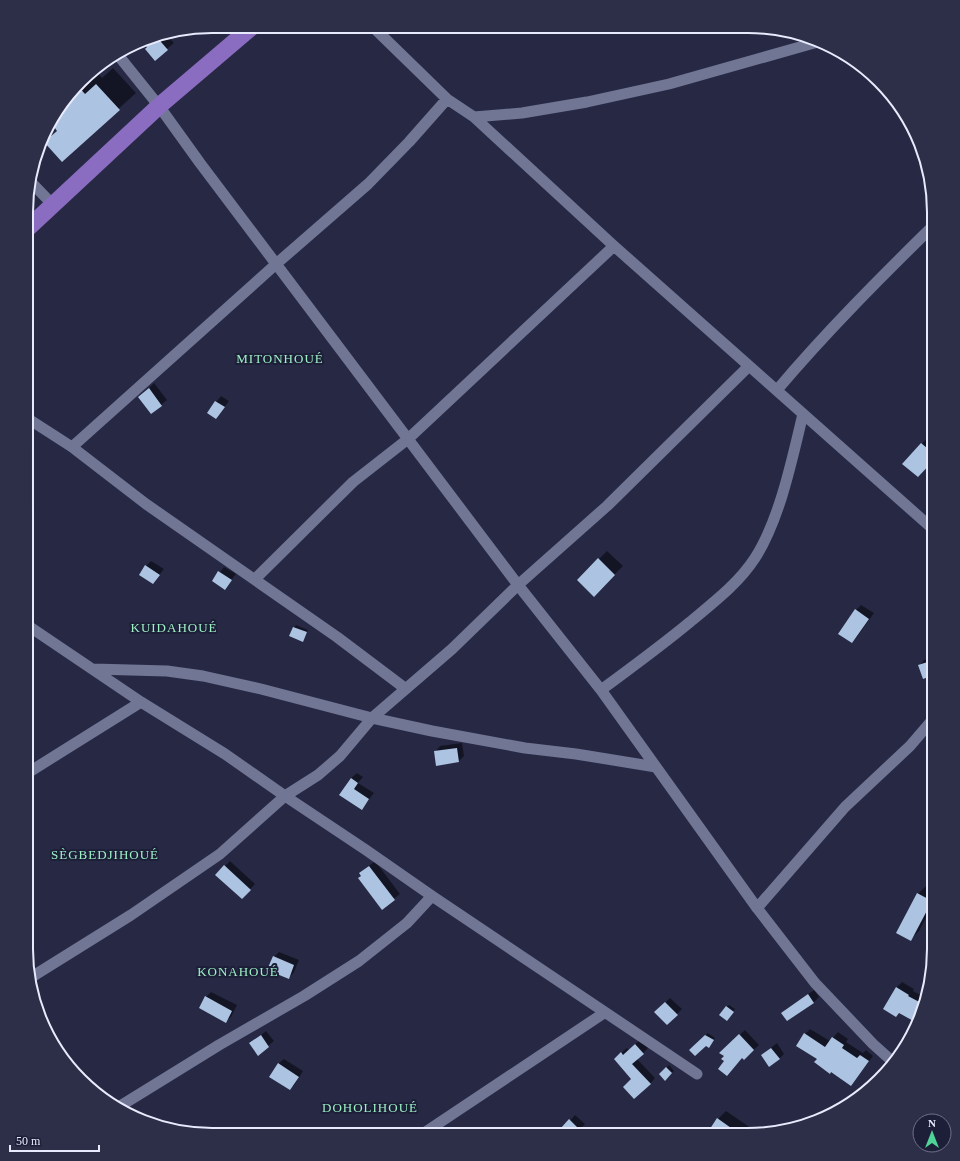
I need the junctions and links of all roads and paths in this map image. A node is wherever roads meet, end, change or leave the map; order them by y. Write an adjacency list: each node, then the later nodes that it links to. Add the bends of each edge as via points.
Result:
1 (245, 33): 6 (main road)
2 (379, 33): 5 (street)
3 (810, 44): 7 (street, via 669,84 587,102 522,113)
4 (120, 58): 6 (street)
5 (447, 99): 7 (street); 13 (street, via 368,184)
6 (159, 106): 9 (main road); 13 (street)
7 (474, 117): 12 (street)
8 (35, 187): 9 (street)
9 (52, 205): 10 (main road)
10 (33, 223)
11 (927, 232): 15 (street, via 856,302)
12 (614, 246): 14 (street); 18 (street)
13 (275, 265): 18 (street); 19 (street)
14 (749, 366): 15 (street); 22 (street, via 612,501)
15 (777, 390): 16 (street)
16 (802, 414): 20 (street); 26 (street, via 789,470 772,525 755,558 732,587 644,659)
17 (33, 422): 19 (street)
18 (408, 439): 21 (street, via 353,482); 22 (street)
19 (72, 447): 21 (street, via 146,504)
20 (927, 524)
21 (255, 579): 25 (street)
22 (518, 585): 25 (street); 26 (street)
23 (33, 629): 24 (street)
24 (92, 669): 27 (street); 28 (street, via 167,671 203,676)
25 (406, 689): 28 (street)
26 (601, 690): 30 (street)
27 (141, 702): 31 (street); 32 (street, via 225,754)
28 (372, 718): 30 (street, via 525,748); 32 (street, via 340,756 318,775)
29 (927, 726): 34 (street, via 910,746 845,807)
30 (656, 767): 34 (street)
31 (33, 770)
32 (285, 796): 33 (street); 35 (street, via 220,854 131,915)
33 (432, 896): 36 (street); 39 (street, via 407,923 359,960 304,996)
34 (757, 908): 37 (street, via 815,983)
35 (35, 975)
36 (604, 1013): 38 (street); 40 (street)
37 (889, 1059)
38 (697, 1074)
39 (123, 1104)
40 (432, 1128)

